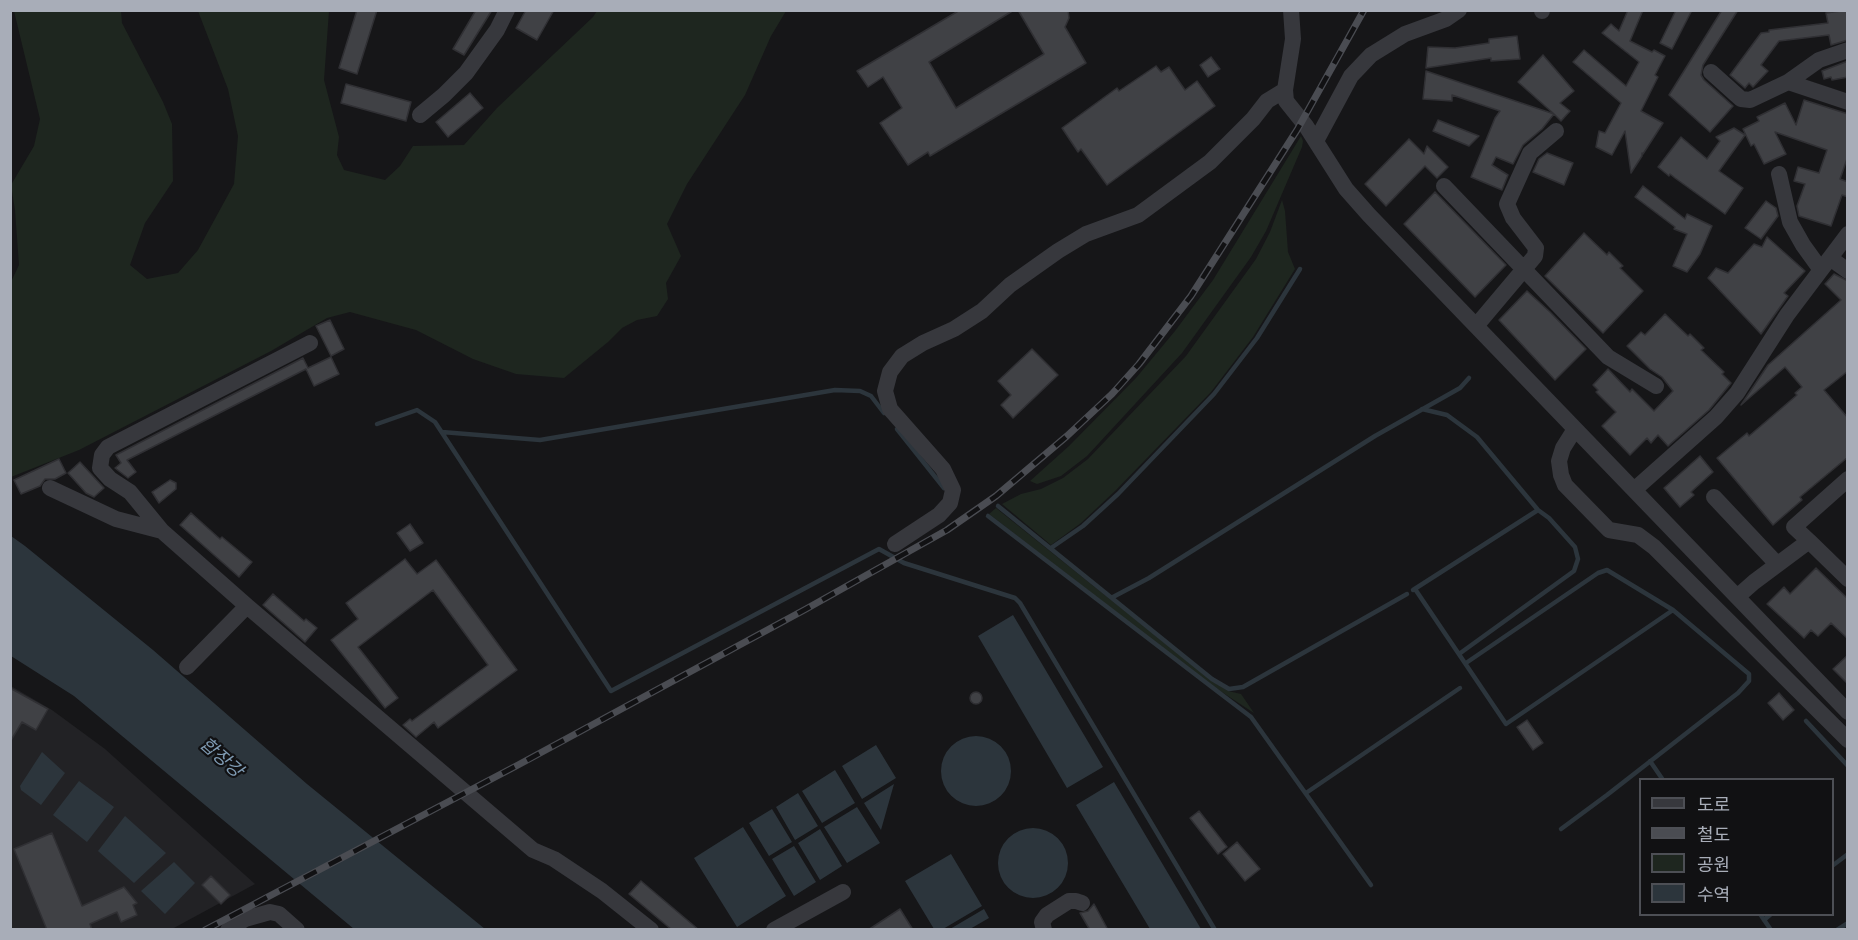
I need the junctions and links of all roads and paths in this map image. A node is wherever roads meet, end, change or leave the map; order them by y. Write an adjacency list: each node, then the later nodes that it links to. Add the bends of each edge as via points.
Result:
1 (507, 10): 9 (street, via 466,73)
2 (1291, 10): 7 (street, via 1293,39)
3 (1459, 10): 11 (street, via 1371,55 1351,76)
4 (1848, 50): 6 (street, via 1819,60)
5 (1710, 72): 6 (street, via 1741,99 1750,100)
6 (1788, 82): 8 (street)
7 (1285, 90): 11 (street, via 1286,101); 28 (street, via 1267,101 1210,162 1138,215 1086,234 1010,285 982,311 902,356 890,372 885,391 890,409 943,469 953,490 950,503 939,515)
8 (1848, 102)
9 (420, 115)
10 (1556, 131): 16 (street, via 1530,153 1508,204 1513,218 1536,248)
11 (1316, 141): 18 (street, via 1346,189)
12 (1779, 174): 15 (street, via 1790,222 1803,245)
13 (1444, 186): 16 (street)
14 (1848, 234): 15 (street)
15 (1825, 264): 17 (street); 24 (street, via 1737,393 1716,417)
16 (1525, 270): 18 (street); 20 (street, via 1608,357)
17 (1848, 271)
18 (1476, 326): 21 (street)
19 (310, 343): 26 (street, via 108,447 100,468 130,492)
20 (1656, 386)
21 (1575, 429): 24 (street); 35 (street, via 1559,461 1565,486 1609,530 1638,535 1654,547)
22 (1848, 479): 27 (street, via 1794,527)
23 (50, 488): 26 (street, via 116,519)
24 (1634, 490): 31 (street)
25 (1714, 497): 29 (street)
26 (162, 531): 32 (street)
27 (1809, 541): 29 (street); 30 (street)
28 (895, 544)
29 (1777, 564): 31 (street)
30 (1848, 579)
31 (1737, 597): 34 (street)
32 (247, 606): 33 (street); 41 (street, via 532,850 554,859 602,891)
33 (187, 668)
34 (1848, 712)
35 (1848, 740)
36 (843, 892): 38 (street)
37 (1082, 903): 42 (street, via 1069,901 1047,915 1042,922)
38 (785, 927)
39 (228, 930): 40 (street, via 245,919 270,912 279,914)
40 (297, 930)
41 (651, 930)
42 (1044, 930)

